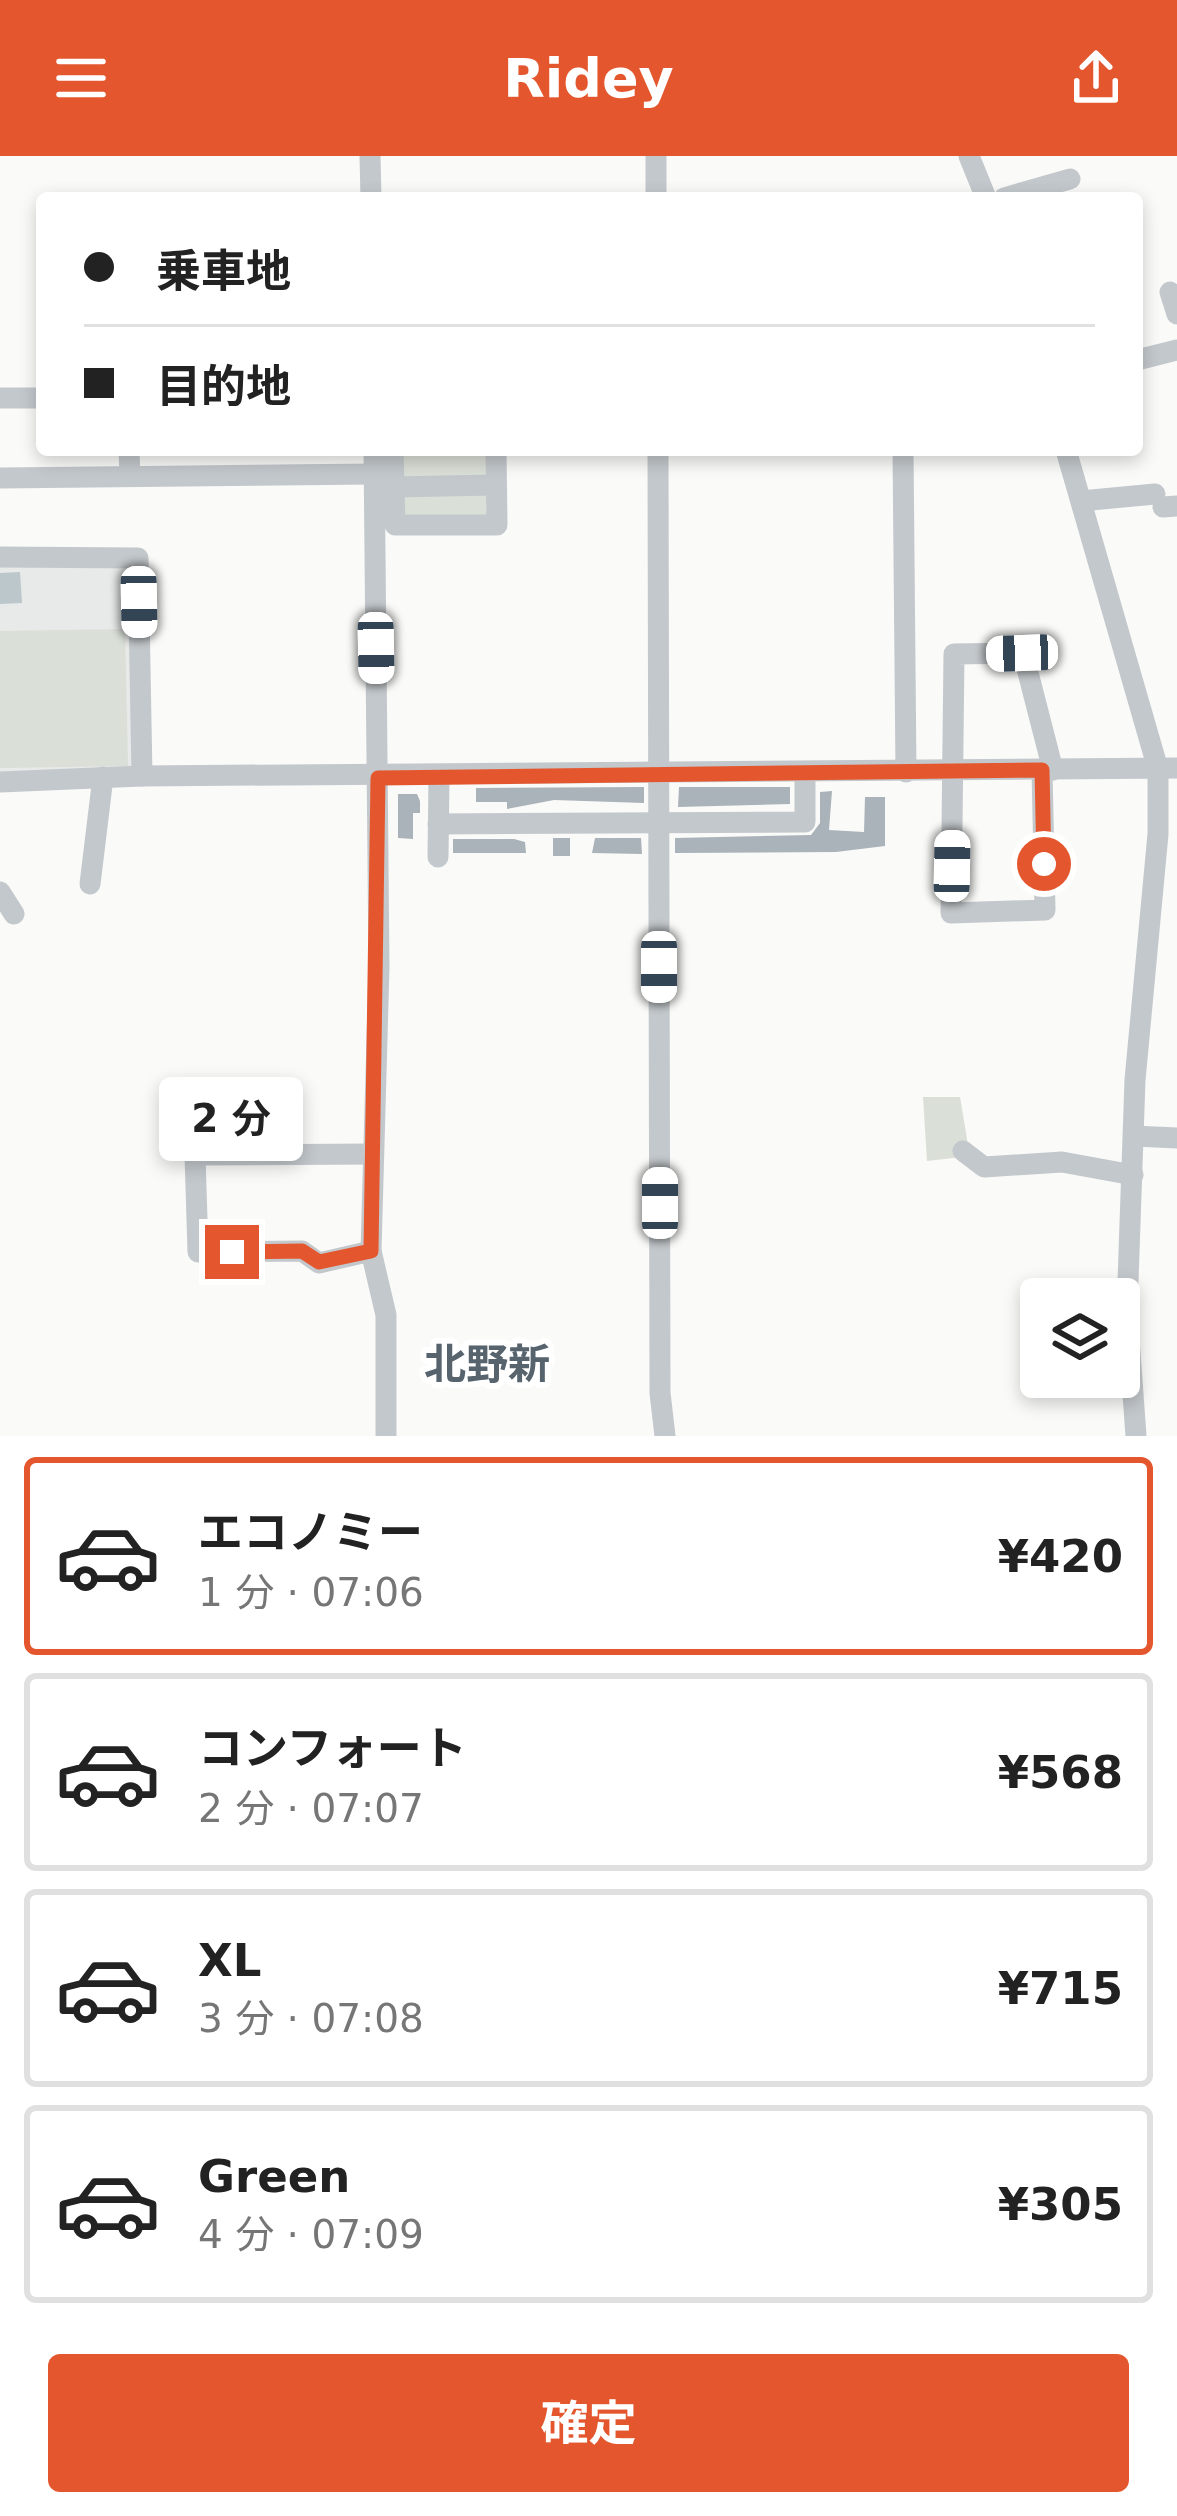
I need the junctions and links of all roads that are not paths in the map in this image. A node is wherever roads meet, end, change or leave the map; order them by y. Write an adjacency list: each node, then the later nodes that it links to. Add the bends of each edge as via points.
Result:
1 (370, 156): 5 (street)
2 (656, 156): 6 (street)
3 (968, 156): 7 (street)
4 (1070, 179): 8 (street)
5 (371, 192)
6 (656, 192)
7 (983, 192)
8 (1025, 192)
9 (1177, 350): 10 (street)
10 (1143, 358)
11 (0, 398): 12 (street)
12 (36, 398)
13 (129, 456): 21 (street)
14 (374, 456): 20 (street)
15 (393, 456): 24 (street)
16 (496, 456): 23 (street)
17 (658, 456): 33 (street)
18 (903, 456): 31 (street)
19 (1068, 456): 25 (street)
20 (374, 474): 21 (street); 37 (street)
21 (130, 476): 22 (street)
22 (0, 478)
23 (496, 485): 24 (street); 24 (street, via 497,525 395,525)
24 (394, 487)
25 (1081, 501): 26 (street); 28 (street)
26 (1165, 502)
27 (0, 556): 34 (street, via 138,558)
28 (1167, 769): 29 (street); 45 (street)
29 (1048, 770): 30 (street); 30 (street, via 1022,653 954,654); 30 (street, via 1046,910 950,913)
30 (954, 771): 31 (street)
31 (906, 772): 32 (street)
32 (805, 773): 33 (street); 40 (street, via 806,822)
33 (659, 775): 36 (street); 40 (street)
34 (142, 776): 35 (street); 37 (street)
35 (103, 777): 38 (street); 42 (street)
36 (439, 777): 37 (street); 39 (street)
37 (378, 778): 48 (street)
38 (0, 782)
39 (438, 824): 40 (street); 41 (street)
40 (659, 825): 52 (street)
41 (438, 857)
42 (90, 884)
43 (0, 892): 44 (street)
44 (14, 914)
45 (1135, 1136): 46 (street); 49 (street)
46 (1177, 1138)
47 (963, 1151): 49 (street, via 984,1167 1062,1162)
48 (373, 1154): 50 (street); 50 (street, via 195,1155 198,1252 302,1251 319,1262)
49 (1133, 1175): 53 (street, via 1127,1310)
50 (371, 1251): 51 (street, via 386,1315)
51 (386, 1436)
52 (665, 1436)
53 (1136, 1436)

